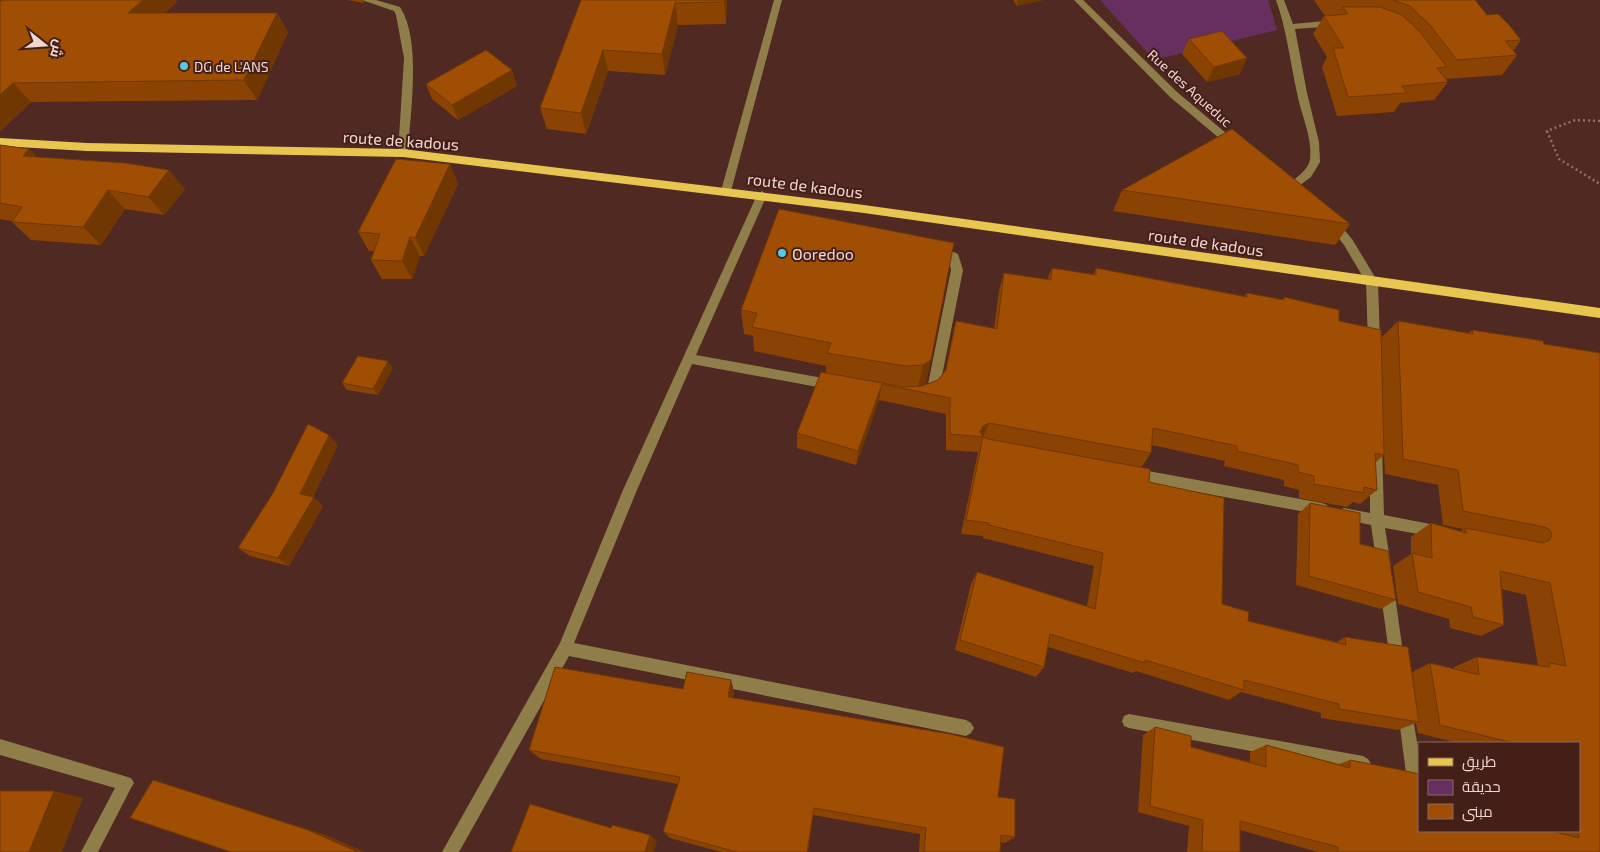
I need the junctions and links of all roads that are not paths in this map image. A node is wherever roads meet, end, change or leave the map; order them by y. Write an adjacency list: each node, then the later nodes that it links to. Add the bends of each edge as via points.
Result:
1 (366, 0): 9 (street, via 397,9 401,15 409,58)
2 (778, 0): 11 (street)
3 (1078, 0): 8 (street, Rue des Aqueduc, via 1156,79)
4 (1280, 0): 6 (street)
5 (1343, 22): 6 (street)
6 (1290, 27): 10 (street, via 1314,142 1315,162)
7 (0, 142): 9 (main road, route de kadous, via 87,147)
8 (1242, 151)
9 (403, 153): 11 (main road, route de kadous)
10 (1291, 189)
11 (726, 191): 12 (main road, route de kadous)
12 (762, 195): 15 (main road, route de kadous); 17 (street)
13 (1320, 212): 15 (street, via 1348,242)
14 (926, 247): 20 (street, via 954,257 958,270 934,386 925,395)
15 (1372, 282): 16 (main road, route de kadous); 18 (street)
16 (1600, 313)
17 (689, 359): 19 (street); 25 (street, via 630,490)
18 (1374, 361)
19 (843, 386)
20 (915, 397)
21 (1375, 431): 23 (street)
22 (1117, 471): 23 (street)
23 (1377, 520): 24 (street); 26 (street)
24 (1454, 535)
25 (565, 648): 29 (street); 35 (street)
26 (1400, 676)
27 (1402, 695): 33 (street)
28 (1129, 721): 31 (street)
29 (966, 728)
30 (0, 747): 34 (street, via 126,783)
31 (1374, 766)
32 (1394, 770): 33 (street)
33 (1416, 774)
34 (89, 852)
35 (450, 852)

